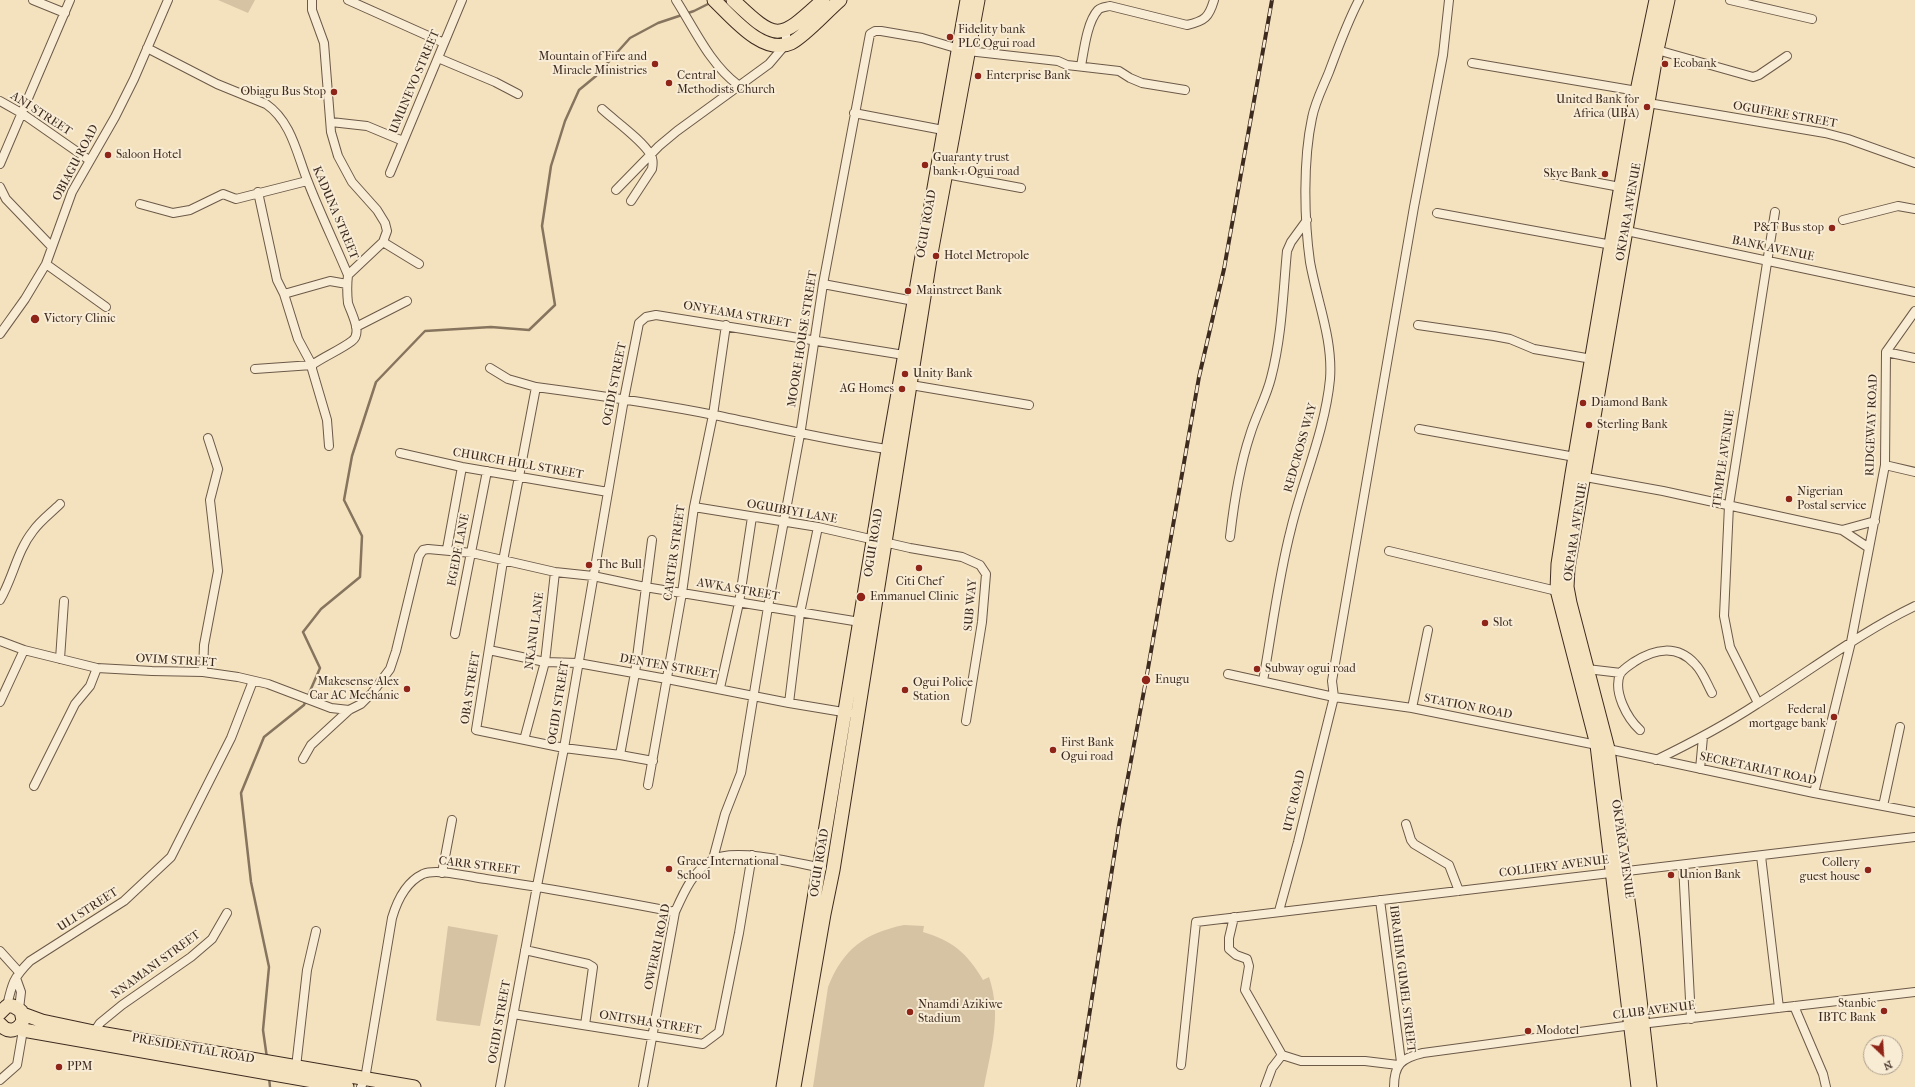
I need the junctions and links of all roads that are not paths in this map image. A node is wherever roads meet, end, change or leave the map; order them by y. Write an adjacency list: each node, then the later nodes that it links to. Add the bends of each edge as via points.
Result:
1 (33, 0): 22 (street)
2 (70, 0): 22 (street)
3 (168, 0): 28 (street, OBIAGU ROAD)
4 (312, 0): 44 (street, via 312,10 324,43)
5 (348, 0): 20 (street)
6 (462, 0): 26 (street, UMUNEVO STREET)
7 (676, 0): 35 (street, via 715,62 727,77)
8 (714, 0): 21 (main road)
9 (823, 0): 24 (main road)
10 (840, 0): 27 (main road, via 796,39)
11 (968, 0): 29 (main road, OGUI ROAD)
12 (978, 0): 29 (main road, OGUI ROAD)
13 (1214, 0): 34 (street, via 1210,14 1198,23 1187,26 1110,6 1102,8 1098,10 1088,30)
14 (1359, 0): 65 (street, REDCROSS WAY, via 1312,117 1306,189)
15 (1449, 0): 164 (street, UTC ROAD, via 1443,55 1414,207 1332,681)
16 (1653, 0): 17 (street)
17 (1656, 0): 25 (main road, OKPARA AVENUE)
18 (1668, 0): 25 (main road, OKPARA AVENUE)
19 (1730, 0): 23 (street)
20 (363, 3): 26 (street)
21 (735, 8): 24 (main road, via 767,29 780,32); 27 (main road, via 757,39 773,45)
22 (65, 13): 43 (street)
23 (1812, 19)
24 (786, 30): 27 (street)
25 (1654, 34): 30 (main road, OKPARA AVENUE); 37 (main road, OKPARA AVENUE)
26 (444, 43): 32 (street, UMUNEVO STREET)
27 (786, 44): 35 (street, via 769,64)
28 (147, 48): 48 (street, OBIAGU ROAD, via 115,116); 54 (street, KADUNA STREET, via 217,84 274,109 290,133)
29 (963, 50): 34 (street); 42 (street, MOORE HOUSE STREET, via 922,38 875,31 870,34); 45 (main road, OGUI ROAD); 52 (main road, OGUI ROAD)
30 (1657, 50): 31 (street, via 1753,77 1759,76); 40 (main road, OKPARA AVENUE)
31 (1788, 56)
32 (438, 58): 38 (street); 46 (street, UMUNEVO STREET)
33 (1472, 63): 37 (street)
34 (1081, 66): 36 (street, via 1119,71 1142,83)
35 (738, 85): 47 (street)
36 (1186, 90)
37 (1636, 91): 56 (main road, OKPARA AVENUE)
38 (518, 94)
39 (0, 101): 43 (street, ANI STREET)
40 (1648, 103): 49 (street, OGUFERE STREET, via 1825,133); 67 (main road, OKPARA AVENUE)
41 (602, 109): 47 (street)
42 (854, 113): 45 (street); 75 (street, MOORE HOUSE STREET)
43 (23, 114): 48 (street, ANI STREET); 50 (street)
44 (331, 122): 46 (street, via 367,126); 68 (street, via 333,140 345,170 386,223 387,231)
45 (943, 130): 79 (main road, OGUI ROAD)
46 (403, 141): 51 (street, UMUNEVO STREET)
47 (650, 154): 58 (street); 60 (street, via 652,169)
48 (89, 160): 70 (street, OBIAGU ROAD, via 72,192)
49 (1915, 163)
50 (0, 164)
51 (390, 173)
52 (946, 174): 57 (street); 95 (main road, OGUI ROAD)
53 (1551, 174): 56 (street)
54 (307, 180): 59 (street); 74 (street, KADUNA STREET)
55 (0, 187): 70 (street, via 6,199)
56 (1620, 187): 67 (main road, OKPARA AVENUE)
57 (1021, 188)
58 (616, 190)
59 (258, 192): 61 (street, via 236,199 223,194 190,210 173,213); 77 (street, via 277,280)
60 (631, 201)
61 (140, 204)
62 (1915, 209): 66 (street, via 1898,206)
63 (1775, 212): 71 (street, TEMPLE AVENUE)
64 (1438, 213): 69 (street)
65 (1308, 220): 123 (street, via 1287,251 1281,327 1272,376 1266,396 1254,420 1238,479); 160 (street, REDCROSS WAY, via 1311,262 1331,358 1330,378 1327,402 1284,561)
66 (1843, 220)
67 (1620, 229): 69 (main road, OKPARA AVENUE); 71 (street, BANK AVENUE); 98 (main road, OKPARA AVENUE)
68 (383, 242): 73 (street); 74 (street)
69 (1612, 245): 91 (main road, OKPARA AVENUE)
70 (52, 247): 72 (street, OBIAGU ROAD)
71 (1767, 260): 76 (street, BANK AVENUE); 116 (street, TEMPLE AVENUE)
72 (46, 264): 80 (street); 86 (street, OBIAGU ROAD)
73 (419, 264)
74 (347, 280): 77 (street, via 330,281); 85 (street, KADUNA STREET, via 348,303)
75 (823, 284): 79 (street); 87 (street, MOORE HOUSE STREET)
76 (1915, 292)
77 (284, 294): 92 (street, via 298,339)
78 (407, 301): 85 (street)
79 (914, 301): 89 (main road, OGUI ROAD)
80 (106, 307)
81 (1915, 311): 88 (street)
82 (639, 323): 84 (street, ONYEAMA STREET, via 646,317 656,314); 97 (street, OGIDI STREET)
83 (1418, 324): 91 (street, via 1510,339 1534,349)
84 (726, 325): 87 (street, ONYEAMA STREET); 100 (street, CARTER STREET)
85 (356, 327): 92 (street, via 352,341)
86 (0, 334)
87 (814, 341): 89 (street, ONYEAMA STREET); 102 (street, MOORE HOUSE STREET)
88 (1886, 352): 90 (street); 108 (street, RIDGEWAY ROAD)
89 (904, 355): 105 (main road, OGUI ROAD)
90 (1915, 358)
91 (1592, 359): 98 (main road, OKPARA AVENUE)
92 (312, 365): 94 (street); 104 (street, via 327,420)
93 (490, 368): 96 (street, via 508,379)
94 (255, 369)
95 (911, 385): 99 (street); 105 (main road, OGUI ROAD)
96 (536, 387): 97 (street); 113 (street, OBA STREET)
97 (624, 400): 100 (street); 114 (street, OGIDI STREET)
98 (1591, 401): 107 (main road, OKPARA AVENUE); 112 (main road, OKPARA AVENUE)
99 (1029, 405)
100 (713, 415): 102 (street); 117 (street, CARTER STREET)
101 (1419, 430): 107 (street)
102 (800, 434): 105 (street); 120 (street, MOORE HOUSE STREET)
103 (208, 438): 154 (street, via 218,469 210,500 218,571 204,645)
104 (329, 446)
105 (894, 451): 125 (main road, OGUI ROAD)
106 (400, 453): 109 (street, CHURCH HILL STREET)
107 (1575, 457): 112 (main road, OKPARA AVENUE)
108 (1885, 465): 111 (street); 119 (street, RIDGEWAY ROAD)
109 (462, 467): 110 (street, CHURCH HILL STREET); 127 (street)
110 (487, 470): 113 (street, CHURCH HILL STREET); 129 (street, EGEDE LANE)
111 (1915, 472)
112 (1578, 475): 116 (street); 134 (main road, OKPARA AVENUE, via 1558,564)
113 (519, 477): 114 (street, CHURCH HILL STREET); 130 (street, OBA STREET)
114 (608, 492): 132 (street, OGIDI STREET)
115 (60, 504): 136 (street, via 33,530)
116 (1729, 505): 122 (street); 167 (street, TEMPLE AVENUE, via 1725,628 1730,647)
117 (694, 507): 118 (street, OGUIBIYI LANE); 135 (street, CARTER STREET)
118 (752, 517): 120 (street, OGUIBIYI LANE); 138 (street)
119 (1875, 521): 122 (street); 126 (street, RIDGEWAY ROAD)
120 (784, 522): 121 (street, OGUIBIYI LANE); 140 (street, MOORE HOUSE STREET)
121 (818, 527): 125 (street, OGUIBIYI LANE); 141 (street)
122 (1842, 530): 126 (street)
123 (1230, 537)
124 (652, 540): 133 (street)
125 (880, 541): 142 (main road, OGUI ROAD); 170 (main road, OGUI ROAD); 171 (street, SUB WAY, via 962,557 984,569 986,574 982,622)
126 (1869, 548): 146 (street, RIDGEWAY ROAD)
127 (446, 550): 129 (street, AWKA STREET); 169 (street, AWKA STREET, via 423,550 419,556 390,669 372,694)
128 (1389, 551): 134 (street)
129 (472, 553): 130 (street, AWKA STREET); 144 (street, EGEDE LANE)
130 (503, 561): 131 (street, AWKA STREET); 148 (street, OBA STREET)
131 (555, 572): 132 (street, AWKA STREET); 150 (street, NKANU LANE)
132 (593, 576): 133 (street, AWKA STREET); 151 (street, OGIDI STREET)
133 (645, 587): 135 (street, AWKA STREET); 156 (street)
134 (1563, 592): 153 (main road, OKPARA AVENUE); 176 (main road, OKPARA AVENUE)
135 (682, 593): 138 (street, AWKA STREET); 158 (street, CARTER STREET)
136 (0, 600)
137 (64, 601): 149 (street)
138 (739, 603): 140 (street, AWKA STREET); 161 (street)
139 (1915, 606): 146 (street, SECRETARIAT ROAD)
140 (768, 607): 141 (street, AWKA STREET); 163 (street, MOORE HOUSE STREET)
141 (800, 613): 142 (street, AWKA STREET); 166 (street)
142 (860, 622): 170 (main road, OGUI ROAD)
143 (1428, 630): 168 (street)
144 (455, 634)
145 (0, 641): 147 (street, OVIM STREET)
146 (1851, 642): 167 (street, SECRETARIAT ROAD); 185 (street, RIDGEWAY ROAD)
147 (24, 650): 149 (street, OVIM STREET); 165 (street)
148 (489, 650): 150 (street, DENTEN STREET); 175 (street, OBA STREET, via 475,729 477,732)
149 (60, 658): 152 (street, OVIM STREET)
150 (545, 662): 151 (street, DENTEN STREET); 175 (street, NKANU LANE)
151 (578, 663): 156 (street, DENTEN STREET); 177 (street, OGIDI STREET)
152 (97, 668): 154 (street, OVIM STREET); 184 (street, via 90,686 75,704)
153 (1587, 669): 155 (street); 176 (main road, OKPARA AVENUE)
154 (203, 672): 159 (street, OVIM STREET)
155 (1621, 673): 162 (street, via 1648,654 1670,649 1696,664); 173 (street, via 1619,687 1623,705 1633,724)
156 (635, 674): 158 (street, DENTEN STREET); 178 (street)
157 (1228, 674): 160 (street, STATION ROAD)
158 (667, 679): 161 (street, DENTEN STREET); 181 (street, CARTER STREET)
159 (253, 681): 169 (street, OVIM STREET, via 268,684 331,708); 209 (street, ULI STREET, via 231,738 171,857 124,901 30,961)
160 (1263, 681): 164 (street, STATION ROAD)
161 (720, 688): 163 (street, DENTEN STREET)
162 (1712, 693)
163 (754, 695): 166 (street, DENTEN STREET); 193 (street, via 741,773 725,814)
164 (1334, 697): 168 (street, STATION ROAD); 202 (street, UTC ROAD)
165 (0, 702)
166 (789, 703): 170 (street, DENTEN STREET)
167 (1758, 703): 174 (street, SECRETARIAT ROAD)
168 (1412, 708): 176 (street, STATION ROAD)
169 (349, 710): 179 (street, via 311,745)
170 (852, 713): 195 (main road, OGUI ROAD); 196 (main road, OGUI ROAD)
171 (966, 721)
172 (1900, 727): 186 (street)
173 (1640, 730)
174 (1703, 737): 180 (street, SECRETARIAT ROAD); 182 (street)
175 (524, 740): 177 (street, OBA STREET)
176 (1602, 747): 180 (street, SECRETARIAT ROAD); 197 (main road, OKPARA AVENUE)
177 (564, 748): 178 (street, OBA STREET); 199 (street, OGIDI STREET)
178 (620, 755): 181 (street, OBA STREET)
179 (303, 759)
180 (1656, 760): 182 (street, SECRETARIAT ROAD)
181 (653, 761): 183 (street, CARTER STREET)
182 (1700, 769): 185 (street, SECRETARIAT ROAD)
183 (648, 785)
184 (34, 786)
185 (1814, 793): 186 (street, SECRETARIAT ROAD)
186 (1883, 806): 187 (street, SECRETARIAT ROAD)
187 (1915, 812)
188 (452, 820): 198 (street)
189 (1406, 824): 200 (street, via 1414,844 1449,865)
190 (1915, 837): 192 (street, COLLIERY AVENUE)
191 (752, 855): 193 (street); 195 (street); 222 (street, ONITSHA STREET, via 719,1032 703,1044)
192 (1761, 856): 194 (street, COLLIERY AVENUE); 212 (street)
193 (713, 859): 203 (street, OWERRI ROAD, via 689,883)
194 (1683, 865): 197 (street, COLLIERY AVENUE); 215 (street)
195 (820, 868): 196 (street); 234 (main road, OGUI ROAD)
196 (833, 870): 235 (main road, OGUI ROAD)
197 (1619, 872): 200 (street, COLLIERY AVENUE); 218 (main road, OKPARA AVENUE)
198 (442, 873): 199 (street, CARR STREET); 229 (street, CARR STREET, via 424,874 415,880 405,889 396,905)
199 (537, 886): 203 (street, CARR STREET); 207 (street, OGIDI STREET)
200 (1459, 891): 201 (street, COLLIERY AVENUE)
201 (1380, 900): 202 (street, COLLIERY AVENUE); 224 (street, IBRAHIM GUMEL STREET)
202 (1279, 911): 205 (street, COLLIERY AVENUE)
203 (675, 912): 222 (street, OWERRI ROAD)
204 (227, 913): 220 (street, NNAMANI STREET, via 212,939 191,957 122,1005)
205 (1234, 917): 223 (street, via 1229,938 1230,949 1236,956 1247,959 1249,966 1245,990); 226 (street, COLLIERY AVENUE, via 1196,922)
206 (316, 931): 227 (street, via 307,970)
207 (525, 950): 214 (street, OGIDI STREET); 217 (street, via 592,967)
208 (0, 952): 209 (street)
209 (17, 975): 213 (street, via 10,988); 213 (street, via 21,992)
210 (1915, 992): 211 (street, CLUB AVENUE)
211 (1794, 1006): 212 (street, CLUB AVENUE); 240 (street)
212 (1779, 1008): 215 (street, CLUB AVENUE)
213 (12, 1011): 219 (main road, via 23,1020); 221 (main road, PRESIDENTIAL ROAD)
214 (513, 1014): 217 (street, ONITSHA STREET); 232 (street, OGIDI STREET)
215 (1691, 1019): 218 (street, CLUB AVENUE)
216 (0, 1025): 219 (main road, PRESIDENTIAL ROAD, via 9,1030)
217 (585, 1025): 222 (street, ONITSHA STREET)
218 (1637, 1025): 224 (street, CLUB AVENUE, via 1423,1052); 238 (main road, OKPARA AVENUE); 239 (main road, OKPARA AVENUE)
219 (21, 1029): 221 (main road, PRESIDENTIAL ROAD); 228 (street, via 17,1065)
220 (94, 1032): 221 (main road, PRESIDENTIAL ROAD); 225 (main road, PRESIDENTIAL ROAD)
221 (78, 1034): 225 (main road, PRESIDENTIAL ROAD)
222 (652, 1036): 233 (street, OWERRI ROAD)
223 (1282, 1055): 224 (street, via 1301,1061); 236 (street, via 1272,1068)
224 (1400, 1063): 237 (street, IBRAHIM GUMEL STREET, via 1395,1071)
225 (247, 1064): 227 (main road, PRESIDENTIAL ROAD)
226 (1181, 1065)
227 (296, 1071): 229 (main road, PRESIDENTIAL ROAD); 230 (main road, PRESIDENTIAL ROAD)
228 (0, 1080)
229 (363, 1083): 231 (main road, PRESIDENTIAL ROAD)
230 (347, 1087)
231 (414, 1087)
232 (500, 1087)
233 (643, 1087)
234 (783, 1087)
235 (794, 1087)
236 (1265, 1087)
237 (1394, 1087)
238 (1638, 1087)
239 (1650, 1087)
240 (1826, 1087)

